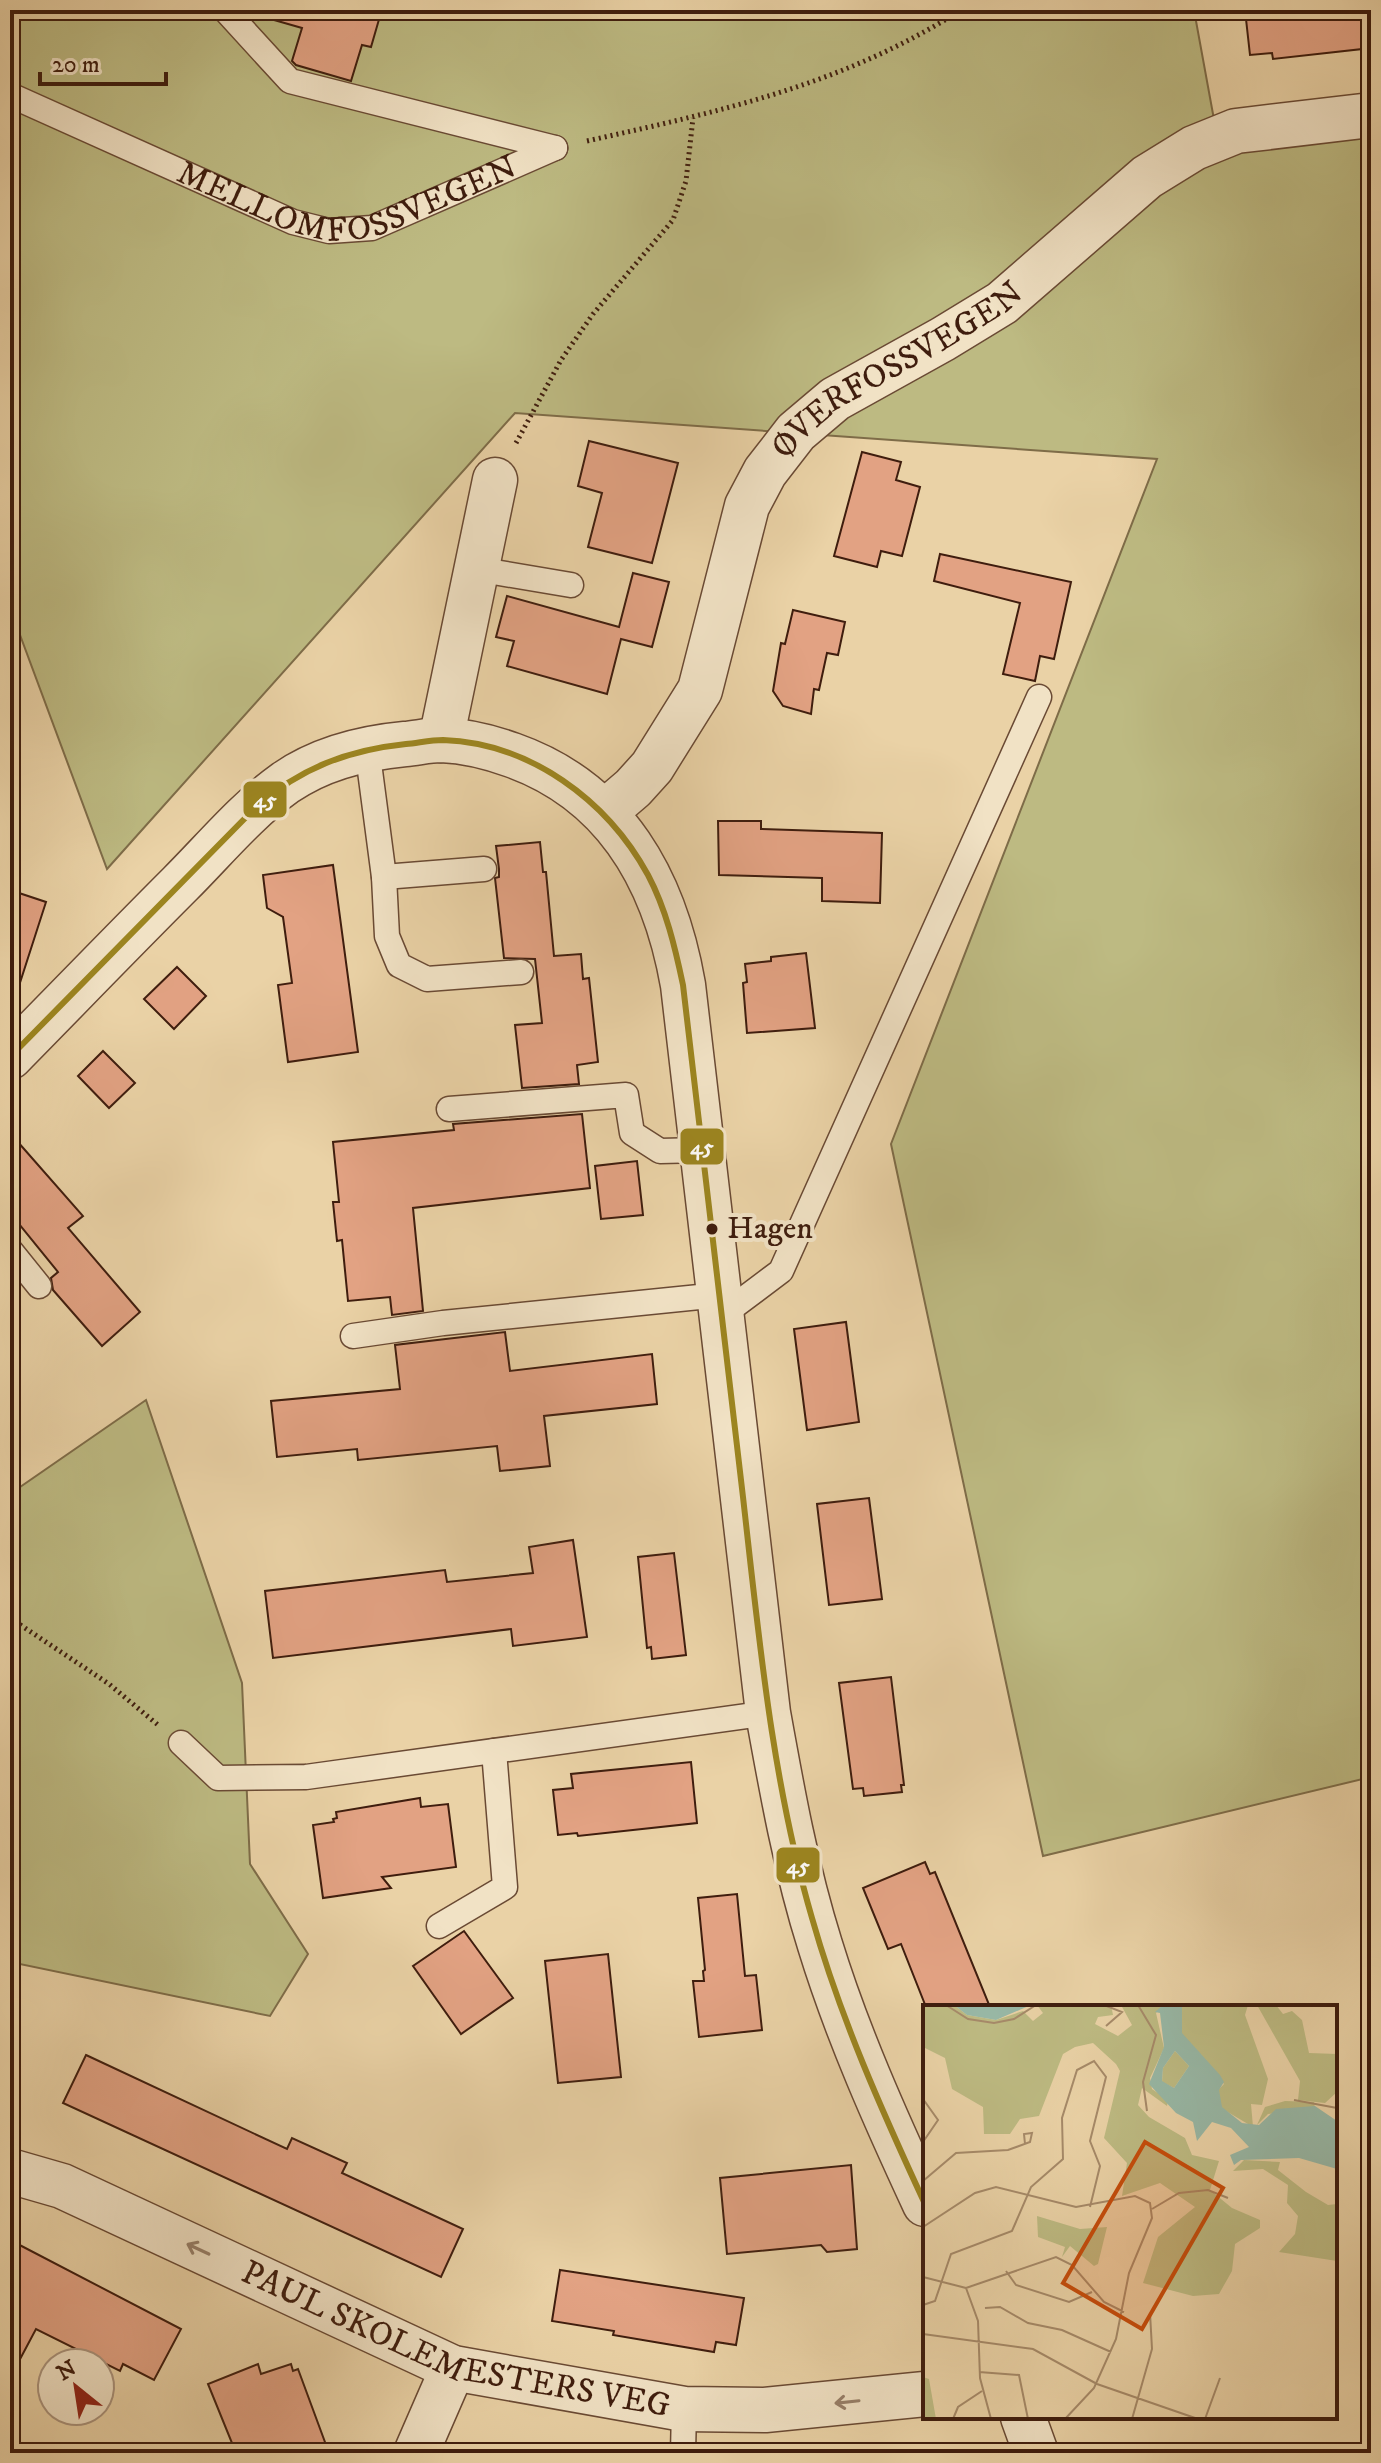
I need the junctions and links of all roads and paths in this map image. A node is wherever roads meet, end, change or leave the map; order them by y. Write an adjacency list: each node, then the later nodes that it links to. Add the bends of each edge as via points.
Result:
1 (225, 10): 6 (lane, via 290,81)
2 (961, 10): 5 (path, MELLOMFOSSVEGEN, via 863,64)
3 (10, 95): 6 (lane, MELLOMFOSSVEGEN, via 293,222 329,231 372,228)
4 (1371, 115): 13 (street, ØVERFOSSVEGEN, via 1236,131 1194,148 1147,177 1002,303 835,399 796,432 747,506 700,690 652,767)
5 (693, 118): 6 (path, MELLOMFOSSVEGEN); 7 (path, via 686,181 673,220 561,360)
6 (555, 148)
7 (495, 480): 8 (street)
8 (476, 569): 9 (lane); 11 (street)
9 (571, 585)
10 (1039, 697): 22 (lane, via 781,1271)
11 (441, 740): 12 (street); 13 (street, via 492,748 529,761 565,779)
12 (367, 748): 15 (lane); 17 (street, via 324,761 286,783 238,824)
13 (605, 812): 19 (street, via 650,877 676,943)
14 (484, 869): 15 (lane)
15 (384, 877): 16 (lane, via 387,936 399,965 427,979)
16 (521, 972)
17 (10, 1057)
18 (449, 1109): 19 (lane, via 626,1095 632,1133 660,1151)
19 (702, 1150): 22 (street)
20 (10, 1250): 21 (lane)
21 (39, 1286)
22 (720, 1305): 23 (lane, via 443,1323); 25 (street)
23 (353, 1336)
24 (10, 1618): 26 (path, via 109,1684)
25 (768, 1713): 27 (lane); 29 (street, via 790,1832 819,1944 846,2017)
26 (181, 1743): 27 (lane, via 218,1778 306,1777)
27 (494, 1751): 28 (lane, via 505,1887)
28 (439, 1926)
29 (913, 2148): 31 (street)
30 (10, 2171): 32 (street, PAUL SKOLEMESTERS VEG, one-way to 30, via 62,2186)
31 (923, 2195)
32 (453, 2368): 34 (street, PAUL SKOLEMESTERS VEG); 36 (street)
33 (923, 2394): 34 (street, PAUL SKOLEMESTERS VEG, one-way to 34, via 765,2410)
34 (684, 2409): 37 (lane)
35 (1024, 2419): 38 (street)
36 (416, 2453)
37 (683, 2453)
38 (1036, 2453)

